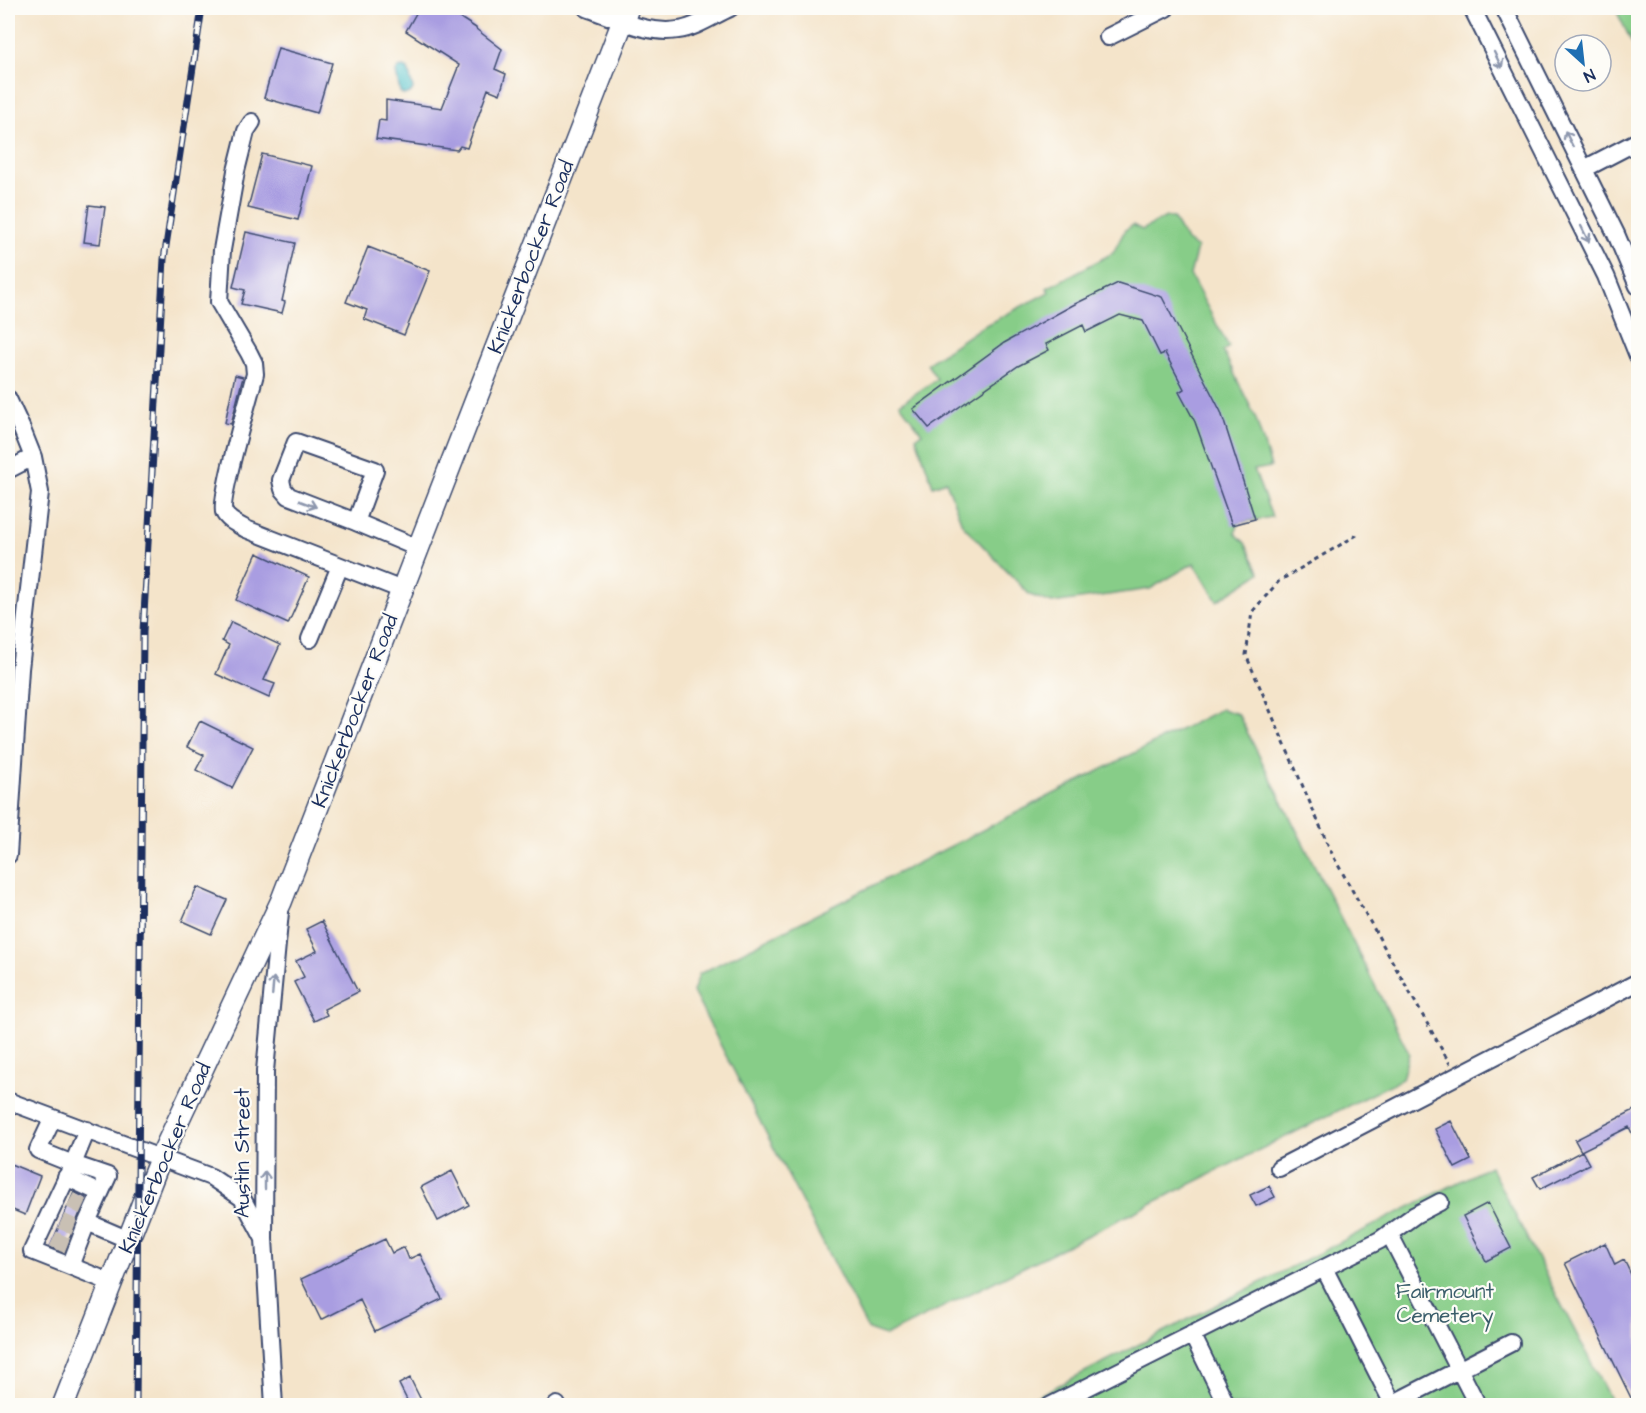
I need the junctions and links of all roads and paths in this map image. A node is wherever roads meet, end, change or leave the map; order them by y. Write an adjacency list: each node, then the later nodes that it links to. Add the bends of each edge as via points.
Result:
1 (587, 8): 6 (street)
2 (730, 8): 6 (street, via 679,30 652,30)
3 (1166, 8): 7 (street)
4 (1472, 8): 12 (street, one-way to 12, via 1606,276)
5 (1504, 8): 10 (street, one-way to 5)
6 (625, 14): 18 (main road, Knickerbocker Road)
7 (1108, 37)
8 (252, 122): 19 (street, via 243,141 232,193 222,250 219,302 254,363 255,374 229,476 224,512 246,529)
9 (1637, 146): 10 (street)
10 (1584, 169): 11 (street)
11 (1638, 286)
12 (1638, 356)
13 (8, 399): 14 (street)
14 (33, 457): 15 (street); 22 (street, via 40,492 20,669)
15 (8, 470)
16 (356, 522): 16 (street, one-way to 16, via 375,470 296,442 281,480 283,489 289,496); 18 (street)
17 (1357, 535): 25 (path, via 1279,581 1252,612 1246,656 1334,856)
18 (418, 548): 20 (main road, Knickerbocker Road)
19 (340, 566): 20 (street); 21 (street)
20 (402, 590): 23 (main road, Knickerbocker Road)
21 (310, 639)
22 (8, 855)
23 (281, 902): 29 (main road, Knickerbocker Road); 35 (street, Austin Street, one-way to 23, via 265,1071)
24 (1638, 982): 25 (street)
25 (1457, 1076): 30 (street)
26 (8, 1101): 27 (street)
27 (53, 1118): 28 (street); 31 (street, via 39,1150)
28 (87, 1130): 29 (street); 31 (street)
29 (160, 1159): 35 (street, via 211,1177 242,1198); 36 (main road, Knickerbocker Road)
30 (1279, 1168)
31 (70, 1170): 33 (street); 33 (street, via 108,1176 100,1193)
32 (1440, 1202): 34 (street)
33 (74, 1214): 36 (street); 37 (street); 37 (street)
34 (1389, 1233): 38 (street); 42 (street)
35 (264, 1239): 45 (street, Austin Street)
36 (129, 1240): 39 (main road, Knickerbocker Road)
37 (62, 1247): 39 (street)
38 (1324, 1268): 40 (street); 43 (street)
39 (112, 1283): 44 (main road, Knickerbocker Road)
40 (1192, 1334): 46 (street); 47 (street)
41 (1511, 1343): 42 (street)
42 (1460, 1370): 43 (street); 48 (street)
43 (1391, 1405)
44 (63, 1406)
45 (274, 1406)
46 (1050, 1406)
47 (1227, 1406)
48 (1478, 1406)

